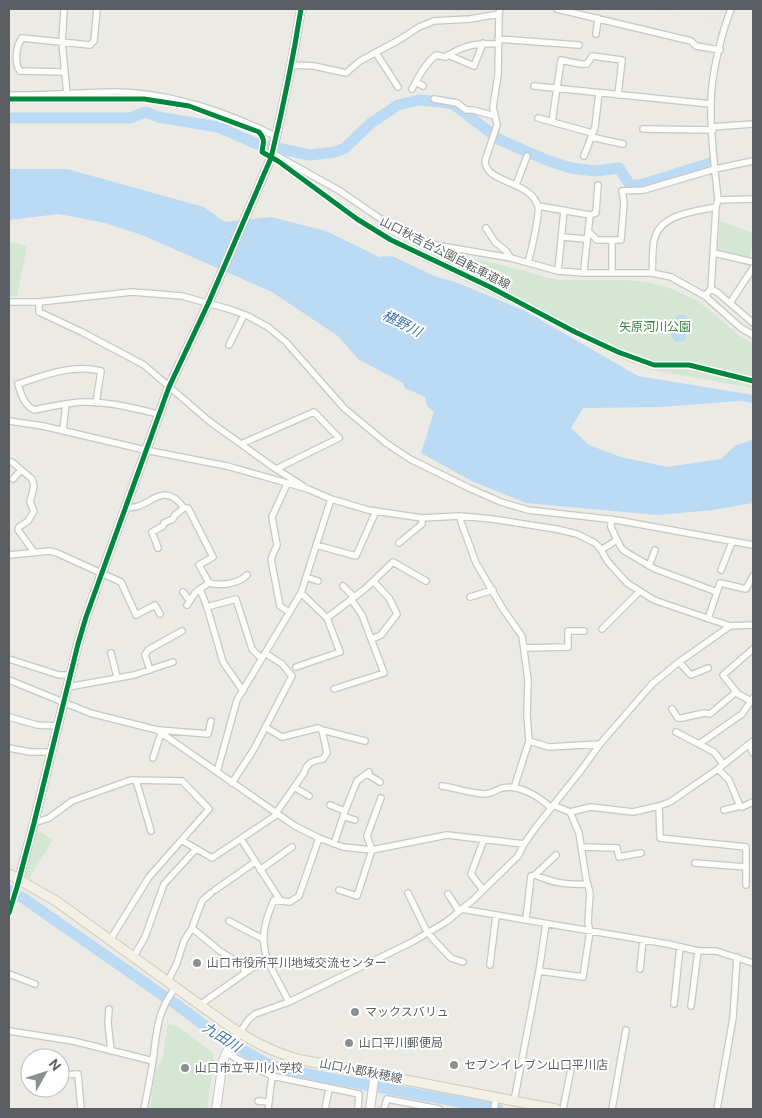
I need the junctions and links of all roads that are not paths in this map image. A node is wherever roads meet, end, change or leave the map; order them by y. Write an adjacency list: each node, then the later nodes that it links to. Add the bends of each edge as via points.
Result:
1 (64, 9): 10 (street)
2 (97, 9): 10 (street, via 94,41 90,45)
3 (300, 9): 16 (street)
4 (557, 9): 7 (street)
5 (731, 9): 13 (street)
6 (500, 11): 9 (street); 14 (street, via 470,19 434,20)
7 (598, 18): 8 (street); 13 (street)
8 (596, 34)
9 (498, 41): 11 (street); 12 (street); 30 (street)
10 (62, 43): 17 (street); 17 (street, via 22,38 18,44 17,66 20,71)
11 (483, 43): 15 (street, via 456,49); 15 (street, via 474,66)
12 (579, 45)
13 (720, 50): 29 (street)
14 (376, 53): 16 (street, via 346,73); 21 (street)
15 (448, 56): 18 (street, via 436,55)
16 (292, 65): 37 (street)
17 (65, 72): 25 (street)
18 (416, 82): 19 (street); 23 (street)
19 (423, 86)
20 (534, 86): 22 (street)
21 (398, 87)
22 (557, 88): 24 (street); 27 (street, via 561,60 587,64 592,56 622,60); 32 (street)
23 (412, 89)
24 (600, 92): 27 (street); 36 (street)
25 (67, 94): 26 (street); 37 (street, via 117,92 183,100)
26 (9, 95)
27 (618, 95): 29 (street)
28 (434, 99): 30 (street)
29 (711, 104): 34 (street)
30 (495, 116): 45 (street, via 497,125 485,166 489,172)
31 (538, 118): 32 (street)
32 (552, 122): 36 (street)
33 (753, 124): 34 (street)
34 (712, 128): 35 (street); 43 (street)
35 (644, 129)
36 (592, 135): 38 (street); 41 (street)
37 (277, 137): 39 (street)
38 (623, 144)
39 (272, 156): 57 (street, via 340,191 388,224 435,245); 69 (street)
40 (526, 156): 45 (street)
41 (584, 156)
42 (753, 162): 43 (street)
43 (715, 169): 47 (street); 55 (street, via 644,190 622,190 621,240)
44 (598, 184): 50 (street, via 596,213)
45 (516, 185): 48 (street, via 527,190)
46 (753, 199): 47 (street)
47 (717, 204): 56 (street); 63 (street, via 664,222 654,241)
48 (538, 206): 49 (street); 58 (street)
49 (564, 210): 50 (street); 53 (street)
50 (590, 215): 52 (street)
51 (486, 228): 57 (street)
52 (589, 232): 54 (street); 55 (street, via 597,240)
53 (562, 237): 54 (street); 61 (street)
54 (586, 239): 64 (street)
55 (612, 240): 62 (street)
56 (714, 253): 59 (street); 65 (street)
57 (511, 258): 58 (street)
58 (528, 262): 61 (street)
59 (753, 262)
60 (753, 268): 70 (street)
61 (558, 271): 64 (street)
62 (612, 272): 63 (street); 64 (street)
63 (652, 273): 66 (street, via 672,277)
64 (584, 274)
65 (711, 289): 66 (street); 70 (street)
66 (705, 296): 73 (street)
67 (9, 302): 68 (street)
68 (39, 302): 69 (street, via 132,292); 75 (street, via 40,312 144,365)
69 (209, 302): 71 (street); 75 (street)
70 (730, 303): 72 (street)
71 (244, 315): 74 (street); 95 (street, via 268,327 286,342 344,408 410,459 501,502 528,510)
72 (752, 320)
73 (753, 335)
74 (229, 345)
75 (168, 387): 78 (street); 81 (street)
76 (96, 403): 77 (street); 77 (street, via 101,371 93,369 67,369 18,384 29,408 34,410); 78 (street)
77 (66, 404): 80 (street)
78 (158, 414): 82 (street)
79 (9, 421): 80 (street)
80 (63, 430): 82 (street)
81 (241, 444): 84 (street); 84 (street, via 314,412 339,438)
82 (145, 450): 87 (street, via 212,462); 90 (street)
83 (12, 462): 85 (street)
84 (276, 469): 88 (street)
85 (21, 470): 86 (street); 104 (street, via 34,482 30,502 34,511 18,530)
86 (13, 479)
87 (287, 484): 88 (street); 126 (street, via 272,517 277,545 271,559 280,606)
88 (308, 489): 89 (street)
89 (330, 499): 92 (street); 99 (street)
90 (126, 507): 91 (street, via 132,508 152,498 172,496); 108 (street)
91 (184, 508): 101 (street, via 173,519 149,533); 115 (street, via 188,508 213,557 199,565)
92 (376, 512): 94 (street); 99 (street, via 356,556)
93 (460, 516): 94 (street); 102 (street, via 556,529 586,538); 118 (street, via 476,563)
94 (422, 518): 98 (street, via 422,524)
95 (612, 520): 96 (street); 97 (street)
96 (616, 540): 102 (street); 106 (street, via 622,548)
97 (732, 542): 100 (street); 107 (street)
98 (399, 543)
99 (316, 545): 111 (street)
100 (753, 545)
101 (158, 548)
102 (601, 550): 120 (street, via 627,584)
103 (655, 550): 106 (street)
104 (34, 552): 105 (street); 108 (street, via 57,553)
105 (9, 555)
106 (649, 566): 121 (street)
107 (721, 570)
108 (101, 574): 127 (street, via 120,582 136,615 154,602); 146 (street)
109 (247, 575): 115 (street, via 238,582)
110 (753, 576): 121 (street, via 746,589 720,582)
111 (306, 577): 112 (street); 122 (street)
112 (318, 581)
113 (426, 581): 114 (street, via 393,562)
114 (373, 582): 124 (street); 135 (street, via 389,598 397,614 381,635)
115 (209, 583): 117 (street)
116 (343, 586): 124 (street)
117 (200, 589): 119 (street, via 188,603); 125 (street)
118 (493, 590): 123 (street); 136 (street, via 522,636)
119 (183, 592)
120 (640, 592): 129 (street); 132 (street)
121 (717, 592): 129 (street)
122 (302, 593): 126 (street); 128 (street)
123 (470, 597)
124 (352, 598): 128 (street); 135 (street)
125 (207, 607): 139 (street, via 236,599 252,650); 151 (street, via 223,662)
126 (289, 612): 139 (street)
127 (160, 614)
128 (327, 618): 143 (street, via 341,654)
129 (708, 619): 131 (street)
130 (753, 625): 131 (street)
131 (730, 626): 142 (street)
132 (602, 629)
133 (182, 631): 145 (street, via 148,650 145,654)
134 (584, 631): 136 (street, via 568,631 568,647)
135 (372, 639): 150 (street, via 384,673)
136 (524, 648): 164 (street)
137 (753, 650): 152 (street, via 723,675)
138 (111, 653): 147 (street)
139 (263, 656): 151 (street); 159 (street, via 282,664 292,676)
140 (9, 659): 146 (street, via 59,675)
141 (173, 662): 145 (street)
142 (679, 662): 144 (street, via 687,676); 166 (street, via 652,684)
143 (296, 667)
144 (708, 668)
145 (150, 670): 147 (street)
146 (70, 675): 149 (street)
147 (118, 677): 149 (street)
148 (9, 680): 154 (street)
149 (68, 687): 154 (street)
150 (334, 690)
151 (243, 691): 174 (street, via 237,700)
152 (736, 692): 153 (street); 155 (street, via 710,714 678,718)
153 (752, 700): 167 (street, via 742,714)
154 (64, 703): 158 (street); 161 (street, via 106,718)
155 (672, 709)
156 (9, 716): 158 (street, via 36,725)
157 (211, 720): 161 (street, via 208,734)
158 (58, 726): 169 (street)
159 (265, 727): 160 (street, via 282,737 318,728); 177 (street)
160 (322, 730): 163 (street); 179 (street, via 327,754 324,759 306,766)
161 (159, 731): 171 (street); 174 (street)
162 (676, 732): 167 (street)
163 (365, 741)
164 (529, 741): 166 (street, via 549,747); 180 (street)
165 (751, 743): 170 (street); 172 (street)
166 (600, 744): 185 (street)
167 (699, 744): 172 (street, via 714,752)
168 (9, 748): 169 (street)
169 (52, 752): 193 (street)
170 (753, 753)
171 (153, 758)
172 (723, 764): 173 (street)
173 (718, 768): 186 (street, via 670,802); 187 (street, via 729,780)
174 (217, 772): 177 (street)
175 (136, 780): 193 (street, via 72,800 50,818); 194 (street); 231 (street, via 182,781 209,809 149,877)
176 (380, 782): 191 (street, via 368,773 357,782)
177 (232, 783): 190 (street)
178 (442, 786): 180 (street, via 486,794 505,787)
179 (294, 787): 181 (street); 190 (street)
180 (514, 788): 185 (street)
181 (309, 796)
182 (381, 798): 204 (street, via 366,836)
183 (753, 802): 187 (street)
184 (330, 805): 191 (street)
185 (552, 806): 189 (street); 200 (street)
186 (659, 806): 189 (street, via 633,812 591,807); 209 (street, via 660,838 746,847)
187 (740, 806): 188 (street)
188 (724, 810)
189 (570, 812): 202 (street, via 579,832)
190 (277, 814): 195 (street); 196 (street)
191 (344, 814): 192 (street); 199 (street)
192 (355, 820)
193 (34, 823): 213 (street)
194 (151, 831)
195 (319, 838): 199 (street); 220 (street, via 299,896 290,902)
196 (240, 839): 203 (street, via 212,858); 207 (street)
197 (484, 839): 200 (street); 204 (street, via 447,835); 217 (street, via 471,874)
198 (183, 841): 203 (street)
199 (334, 844): 204 (street)
200 (524, 844): 217 (street, via 518,856)
201 (292, 847): 210 (street)
202 (581, 847): 205 (street, via 617,848 619,857); 214 (street)
203 (196, 849): 235 (street, via 164,884 145,937)
204 (372, 850): 216 (street, via 357,896)
205 (641, 852)
206 (556, 855): 212 (street)
207 (255, 862): 210 (street); 227 (street, via 202,901)
208 (695, 863): 209 (street)
209 (746, 867): 215 (street)
210 (260, 870): 220 (street)
211 (9, 874): 213 (main road, 山口小郡秋穂線)
212 (535, 875): 214 (street, via 567,885); 224 (street, via 531,876)
213 (18, 883): 222 (street); 231 (main road, 山口小郡秋穂線, via 56,901)
214 (587, 884): 228 (street)
215 (746, 885)
216 (339, 890)
217 (483, 890): 221 (street)
218 (408, 893): 229 (street)
219 (448, 894): 221 (street)
220 (280, 900): 230 (street, via 274,900)
221 (460, 910): 223 (street); 229 (street)
222 (9, 913)
223 (496, 914): 224 (street); 240 (street)
224 (526, 919): 226 (street)
225 (229, 922): 230 (street)
226 (546, 924): 228 (street); 242 (street)
227 (192, 928): 243 (street, via 243,966); 245 (street)
228 (590, 931): 232 (street); 242 (street, via 583,977)
229 (428, 933): 238 (street, via 451,958); 248 (street)
230 (263, 939): 237 (street)
231 (110, 940): 235 (main road, 山口小郡秋穂線)
232 (643, 940): 233 (street); 241 (street)
233 (680, 947): 234 (street); 250 (street)
234 (698, 951): 236 (street, via 716,950); 251 (street)
235 (134, 956): 245 (main road, 山口小郡秋穂線)
236 (737, 958): 239 (street); 280 (street, via 733,1018)
237 (268, 962): 243 (street); 248 (street)
238 (463, 962)
239 (753, 963)
240 (490, 965)
241 (640, 969)
242 (538, 971): 264 (street)
243 (245, 973): 249 (street)
244 (9, 974): 246 (street)
245 (168, 981): 247 (main road, 山口小郡秋穂線)
246 (35, 984)
247 (174, 990): 249 (main road, 山口小郡秋穂線); 258 (street, via 163,1005 157,1023)
248 (288, 1002): 255 (street, via 255,1014)
249 (201, 1004): 255 (main road, 山口小郡秋穂線)
250 (674, 1004)
251 (691, 1006)
252 (109, 1009): 256 (street)
253 (626, 1030): 279 (street)
254 (9, 1031): 256 (street, via 73,1041)
255 (238, 1035): 257 (street); 262 (main road, 山口小郡秋穂線, via 285,1056)
256 (111, 1051): 258 (street)
257 (227, 1052): 261 (street); 270 (street)
258 (153, 1061): 269 (street)
259 (572, 1064): 278 (street)
260 (70, 1074): 268 (street, via 78,1074)
261 (272, 1076): 263 (street); 266 (street)
262 (375, 1078): 267 (main road, 山口小郡秋穂線); 274 (street)
263 (330, 1089): 272 (street); 273 (street, via 359,1094)
264 (514, 1100): 267 (main road, 山口小郡秋穂線); 277 (main road, 山口小郡秋穂線)
265 (258, 1101): 266 (street)
266 (269, 1102): 271 (street)
267 (495, 1103)
268 (81, 1109)
269 (144, 1109)
270 (216, 1109)
271 (268, 1109)
272 (325, 1109)
273 (358, 1109)
274 (370, 1109)
275 (384, 1109): 276 (street, via 387,1099)
276 (439, 1109)
277 (556, 1109)
278 (563, 1109)
279 (612, 1109)
280 (717, 1109)

